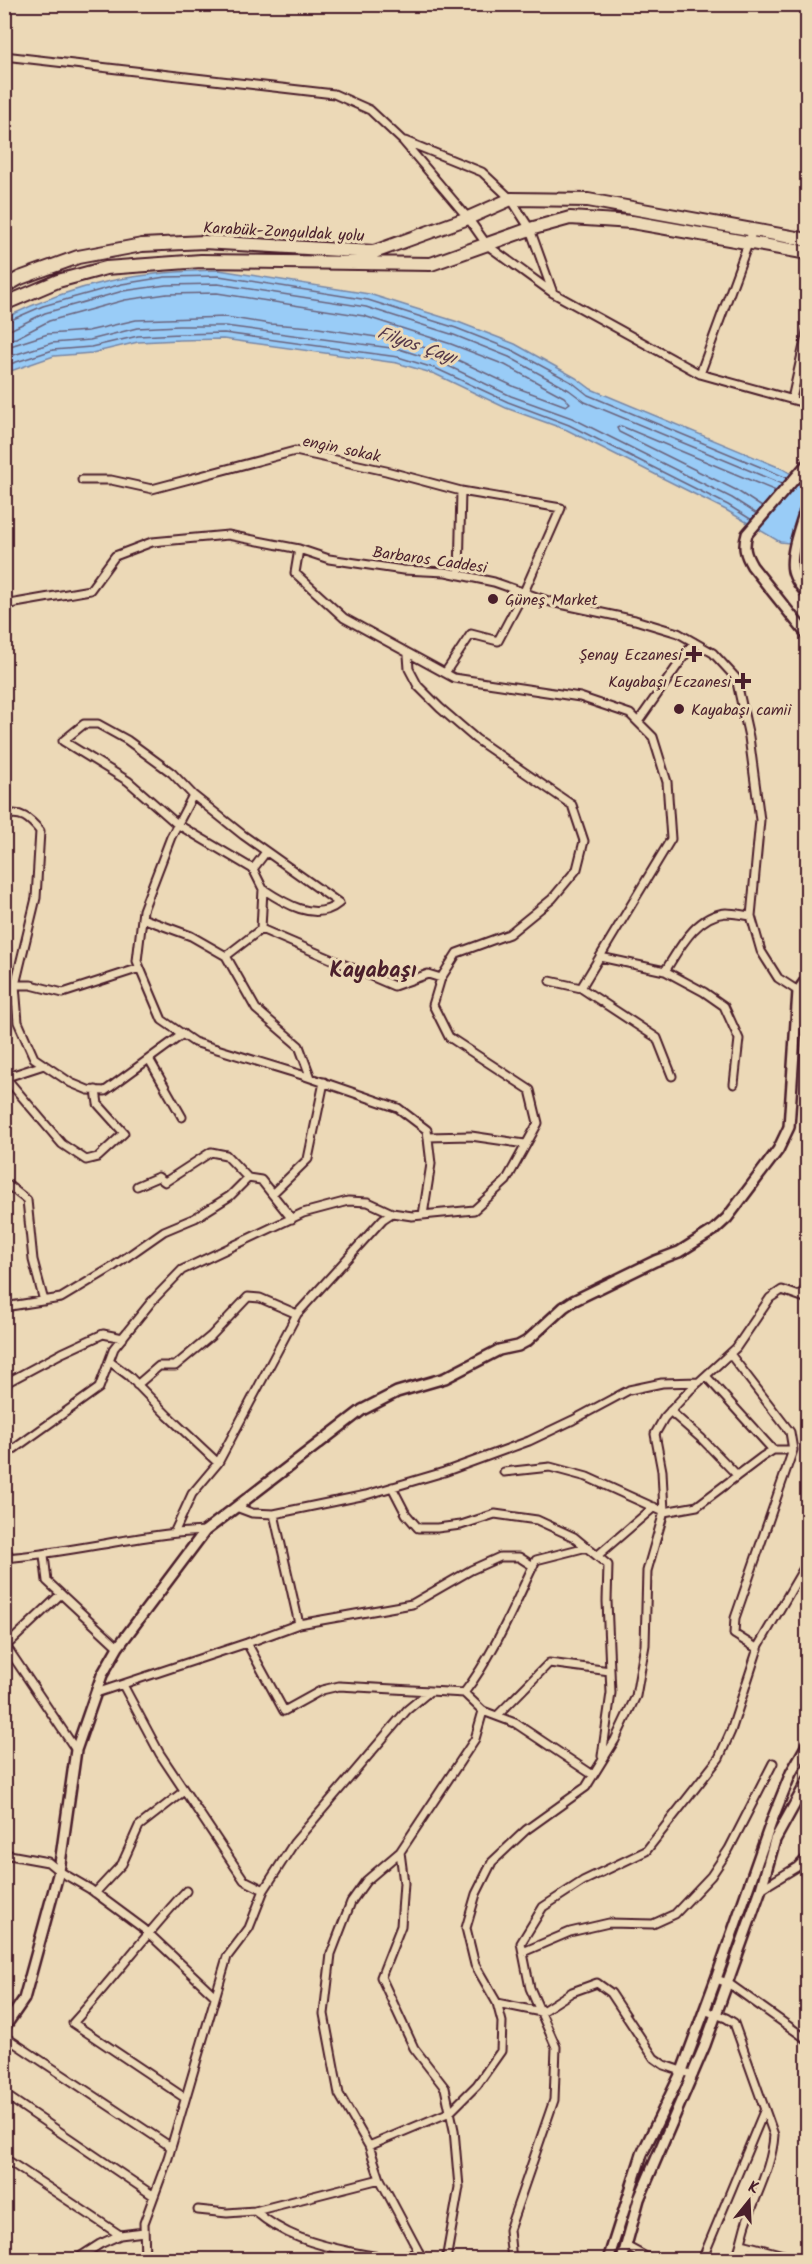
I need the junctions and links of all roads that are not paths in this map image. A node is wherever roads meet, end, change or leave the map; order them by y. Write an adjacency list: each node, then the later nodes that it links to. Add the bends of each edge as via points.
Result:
1 (4, 56): 2 (street, via 334,94 370,110)
2 (402, 141): 3 (street, via 482,172); 4 (street)
3 (511, 199): 4 (highway, Karabük-Zonguldak yolu); 5 (street); 6 (highway, Karabük-Zonguldak yolu, via 588,200)
4 (468, 218): 8 (street); 10 (highway, Karabük-Zonguldak yolu, via 374,252 204,242 142,245 78,257)
5 (530, 229): 6 (highway, Karabük-Zonguldak yolu, via 570,218); 8 (highway, Karabük-Zonguldak yolu); 11 (street)
6 (751, 236): 7 (highway, Karabük-Zonguldak yolu); 9 (highway, Karabük-Zonguldak yolu); 14 (street)
7 (807, 240)
8 (487, 245): 11 (street); 12 (highway, Karabük-Zonguldak yolu, via 431,264 201,261 105,268 58,281)
9 (807, 253)
10 (4, 287)
11 (553, 293): 14 (street)
12 (4, 304)
13 (807, 327): 15 (street)
14 (700, 374): 15 (street)
15 (792, 399): 16 (street)
16 (807, 404)
17 (805, 466): 26 (street, via 747,534 744,545 745,555)
18 (82, 480): 19 (street, engin sokak, via 111,480 152,489 296,451)
19 (461, 491): 22 (street); 23 (street, engin sokak, via 561,508)
20 (807, 501): 24 (street, via 793,555 793,571)
21 (299, 549): 22 (street, Barbaros Caddesi, via 329,559); 25 (street, Barbaros Caddesi, via 228,534 152,542 115,556 90,590); 28 (street, via 295,573 344,618)
22 (459, 575): 23 (street, Barbaros Caddesi)
23 (524, 592): 27 (street, Barbaros Caddesi, via 550,602 635,620); 29 (street, via 498,642 471,634)
24 (807, 595)
25 (4, 605)
26 (807, 636)
27 (694, 642): 30 (street); 37 (street, Barbaros Caddesi, via 712,653 736,678 749,737 760,820)
28 (408, 655): 29 (street); 45 (street, via 409,669 418,686 440,708 476,740 572,805 584,841 577,868 552,899 508,934 458,953)
29 (445, 673): 30 (street, via 454,678 580,697 630,714)
30 (638, 722): 41 (street, via 653,737 667,782 670,839)
31 (193, 795): 33 (street); 33 (street, via 172,773 98,723 84,724 63,741 128,781); 34 (street)
32 (4, 816): 48 (street, via 12,813 29,817 40,831 36,898)
33 (177, 824): 35 (street); 38 (street)
34 (266, 852): 35 (street); 36 (street, via 339,903 327,910 307,910 285,904)
35 (253, 869): 36 (street)
36 (263, 889): 39 (street)
37 (750, 916): 43 (street, via 725,913 704,921 683,940); 50 (street, Barbaros Caddesi, via 761,951 777,978)
38 (142, 918): 40 (street, via 191,936); 42 (street, via 137,961)
39 (261, 930): 40 (street); 45 (street, via 394,986 428,974)
40 (226, 956): 57 (street, via 256,1009 299,1046)
41 (600, 957): 43 (street); 49 (street)
42 (140, 968): 48 (street, via 63,993); 52 (street, via 162,1020)
43 (665, 972): 59 (street, via 724,1006 739,1039)
44 (807, 977): 50 (street)
45 (441, 978): 63 (street, via 433,1005 449,1038 530,1090 538,1123)
46 (550, 981): 49 (street)
47 (4, 985): 48 (street)
48 (15, 985): 54 (street, via 18,1022 34,1058)
49 (581, 988): 55 (street, via 657,1038)
50 (798, 991): 51 (street, Barbaros Caddesi); 91 (street, via 789,1128 778,1150 720,1224 679,1252 573,1301 519,1346 499,1350 445,1378 397,1392 362,1410)
51 (807, 1000)
52 (183, 1034): 53 (street); 57 (street, via 194,1042)
53 (148, 1059): 60 (street, via 105,1091); 61 (street)
54 (44, 1065): 56 (street); 60 (street, via 71,1083)
55 (672, 1076)
56 (5, 1078): 60 (street, via 62,1144 86,1160 98,1157 124,1133 98,1104)
57 (311, 1078): 58 (street)
58 (324, 1082): 62 (street, via 398,1108 427,1130); 67 (street, via 308,1159)
59 (735, 1084)
60 (96, 1090)
61 (182, 1117)
62 (428, 1137): 63 (street, via 471,1136); 69 (street, via 431,1164)
63 (525, 1144): 69 (street, via 506,1182 474,1210)
64 (248, 1178): 66 (street, via 226,1155 211,1152 165,1182 158,1177); 67 (street, via 261,1180); 73 (street, via 230,1196 195,1218 164,1231 62,1298)
65 (4, 1182): 73 (street, via 27,1200 33,1260)
66 (137, 1186)
67 (272, 1194): 70 (street)
68 (392, 1214): 69 (street); 70 (street, via 368,1202 348,1201); 75 (street)
69 (423, 1215)
70 (292, 1219): 76 (street, via 182,1270)
71 (807, 1285): 72 (street)
72 (804, 1297): 77 (street, via 782,1290 770,1298)
73 (44, 1301): 74 (street)
74 (4, 1307)
75 (297, 1314): 82 (street, via 248,1297 175,1366 159,1366); 87 (street)
76 (123, 1338): 78 (street); 81 (street, via 103,1334)
77 (730, 1354): 79 (street); 85 (street, via 790,1432)
78 (109, 1361): 82 (street); 86 (street, via 99,1388)
79 (706, 1376): 80 (street); 84 (street)
80 (699, 1382): 83 (street); 90 (street, via 662,1383 629,1390 529,1441)
81 (4, 1384)
82 (137, 1385): 87 (street)
83 (670, 1411): 89 (street); 93 (street, via 656,1434)
84 (773, 1450): 85 (street); 89 (street)
85 (793, 1450): 109 (street, via 735,1618 734,1634)
86 (4, 1456)
87 (218, 1463): 96 (street, via 185,1505)
88 (504, 1472): 92 (street, via 549,1467 587,1477)
89 (737, 1475): 93 (street, via 697,1506)
90 (392, 1487): 94 (street); 98 (street, via 418,1528 461,1525 495,1514 537,1520)
91 (236, 1507): 94 (street); 95 (street)
92 (654, 1507): 93 (street); 100 (street)
93 (664, 1512): 119 (street, via 647,1571 645,1645 636,1696)
94 (273, 1514): 105 (street)
95 (205, 1531): 96 (street); 108 (street)
96 (174, 1533): 99 (street)
97 (4, 1546): 101 (street)
98 (587, 1547): 100 (street); 103 (street, via 536,1560)
99 (44, 1555): 101 (street); 104 (street, via 47,1581)
100 (597, 1556): 110 (street, via 608,1565)
101 (7, 1558)
102 (807, 1561): 109 (street)
103 (533, 1566): 105 (street, via 519,1557 500,1557 412,1604); 114 (street, via 497,1641)
104 (61, 1594): 107 (street); 108 (street)
105 (299, 1624): 106 (street)
106 (247, 1643): 111 (street); 112 (street, via 284,1711 322,1690 339,1686)
107 (5, 1646): 118 (street)
108 (118, 1647): 113 (street)
109 (758, 1649): 133 (street, via 719,1758 646,1851 583,1881 543,1906 521,1943)
110 (610, 1671): 116 (street, via 549,1663); 119 (street)
111 (123, 1685): 113 (street); 123 (street)
112 (430, 1690): 114 (street); 129 (street, via 407,1710 330,1799 294,1843)
113 (96, 1693): 118 (street)
114 (464, 1693): 115 (street)
115 (483, 1711): 116 (street); 124 (street, via 476,1739)
116 (497, 1716): 121 (street, via 515,1723)
117 (807, 1743): 134 (street, via 772,1820)
118 (76, 1749): 127 (street)
119 (602, 1762): 121 (street)
120 (773, 1763): 133 (street, via 729,1850 711,1876 675,1914 654,1924 609,1923 570,1932)
121 (593, 1775): 137 (street, via 586,1787 526,1830 492,1862 476,1894 466,1928 475,1965)
122 (807, 1780): 128 (street, via 776,1840)
123 (184, 1791): 129 (street, via 244,1880); 131 (street, via 139,1826 122,1864)
124 (400, 1852): 149 (street, via 404,1883 401,1926 381,1977 414,2048 445,2088); 150 (street, via 366,1881 351,1902 331,1954 324,2014 339,2094)
125 (4, 1854): 127 (street, via 48,1862)
126 (807, 1856): 128 (street)
127 (59, 1871): 131 (street); 141 (street, via 24,1999)
128 (761, 1889): 135 (street)
129 (264, 1890): 136 (street, via 249,1928 227,1957)
130 (186, 1891): 132 (street)
131 (95, 1893): 132 (street)
132 (147, 1933): 136 (street); 147 (street, via 111,1981 73,2022)
133 (523, 1952): 139 (street, via 530,1988)
134 (716, 1979): 135 (street); 138 (street)
135 (728, 1983): 140 (street); 143 (street)
136 (215, 1996): 147 (street)
137 (497, 2003): 139 (street); 149 (street, via 502,2022 501,2050 477,2085)
138 (704, 2010): 140 (street); 144 (street)
139 (540, 2012): 144 (street, via 572,1992 597,1983 611,1993 654,2058); 166 (street, via 556,2047 554,2100 509,2230)
140 (716, 2015): 145 (street); 148 (street, via 734,2023)
141 (4, 2028)
142 (4, 2037): 151 (street)
143 (807, 2040)
144 (682, 2071): 145 (street); 167 (street, via 642,2154)
145 (693, 2075): 160 (street, via 639,2199)
146 (4, 2094): 154 (street)
147 (185, 2098): 151 (street)
148 (764, 2111): 159 (street, via 774,2135 773,2154 745,2226); 170 (street)
149 (450, 2112): 150 (street); 165 (street, via 459,2187)
150 (369, 2146): 153 (street)
151 (171, 2147): 154 (street)
152 (4, 2158): 158 (street)
153 (380, 2179): 156 (street); 161 (street)
154 (154, 2196): 157 (street)
155 (198, 2210): 156 (street)
156 (255, 2211): 161 (street, via 283,2231 312,2244 384,2258 404,2258)
157 (144, 2232): 158 (street); 163 (street)
158 (120, 2235): 162 (street)
159 (742, 2244): 171 (street); 172 (street)
160 (626, 2246): 168 (street); 169 (street)
161 (419, 2252): 164 (street)
162 (75, 2259)
163 (145, 2259)
164 (423, 2259)
165 (446, 2259)
166 (512, 2259)
167 (608, 2259)
168 (622, 2259)
169 (652, 2259)
170 (702, 2259)
171 (735, 2259)
172 (802, 2259)

